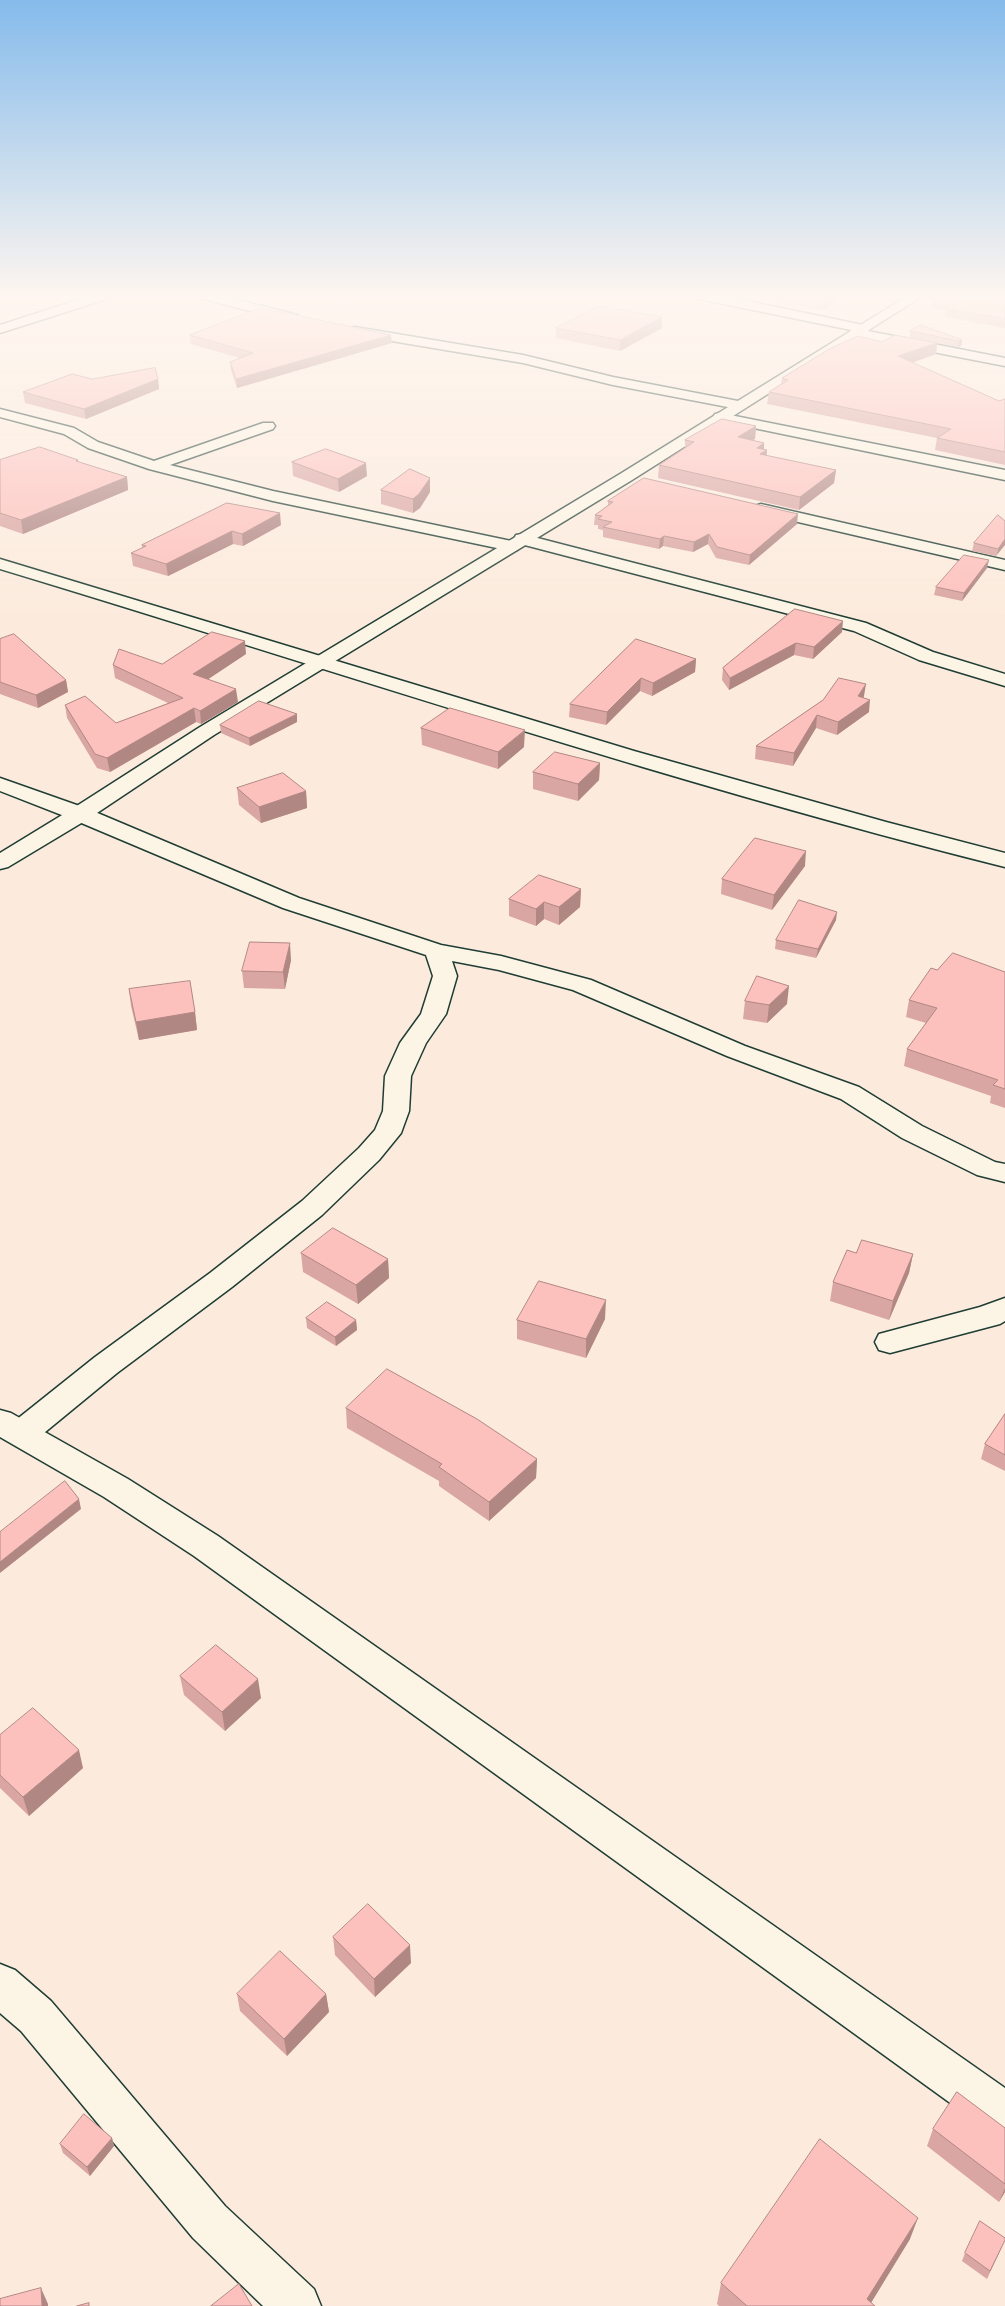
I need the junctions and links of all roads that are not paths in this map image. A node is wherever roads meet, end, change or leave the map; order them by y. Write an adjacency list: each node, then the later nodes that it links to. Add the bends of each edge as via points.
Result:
1 (726, 403): 3 (street)
2 (742, 403): 3 (street)
3 (738, 405): 5 (street)
4 (0, 413): 7 (street, via 69,431 93,445)
5 (720, 417): 8 (street); 9 (street)
6 (268, 426): 7 (street)
7 (154, 466): 12 (street, via 273,496)
8 (1005, 475)
9 (626, 477): 10 (street); 12 (street)
10 (645, 481)
11 (750, 506): 14 (street)
12 (516, 543): 15 (street); 16 (street, via 860,627 926,656)
13 (0, 564): 15 (street)
14 (1005, 565)
15 (319, 663): 18 (street); 19 (street, via 885,830)
16 (1005, 680)
17 (0, 784): 18 (street)
18 (80, 814): 20 (street); 21 (street, via 291,903)
19 (1005, 860)
20 (0, 862)
21 (436, 951): 22 (street, via 501,962 582,985 736,1050 850,1093 912,1132 987,1169); 25 (street, via 445,976 433,1014 398,1076 396,1111 381,1140 312,1208 220,1280 106,1365)
22 (1005, 1173)
23 (1005, 1309): 24 (street)
24 (890, 1342)
25 (11, 1427): 27 (street, via 116,1488 206,1546)
26 (0, 1985): 28 (street, via 36,2016 208,2222)
27 (1005, 2115)
28 (297, 2306)

